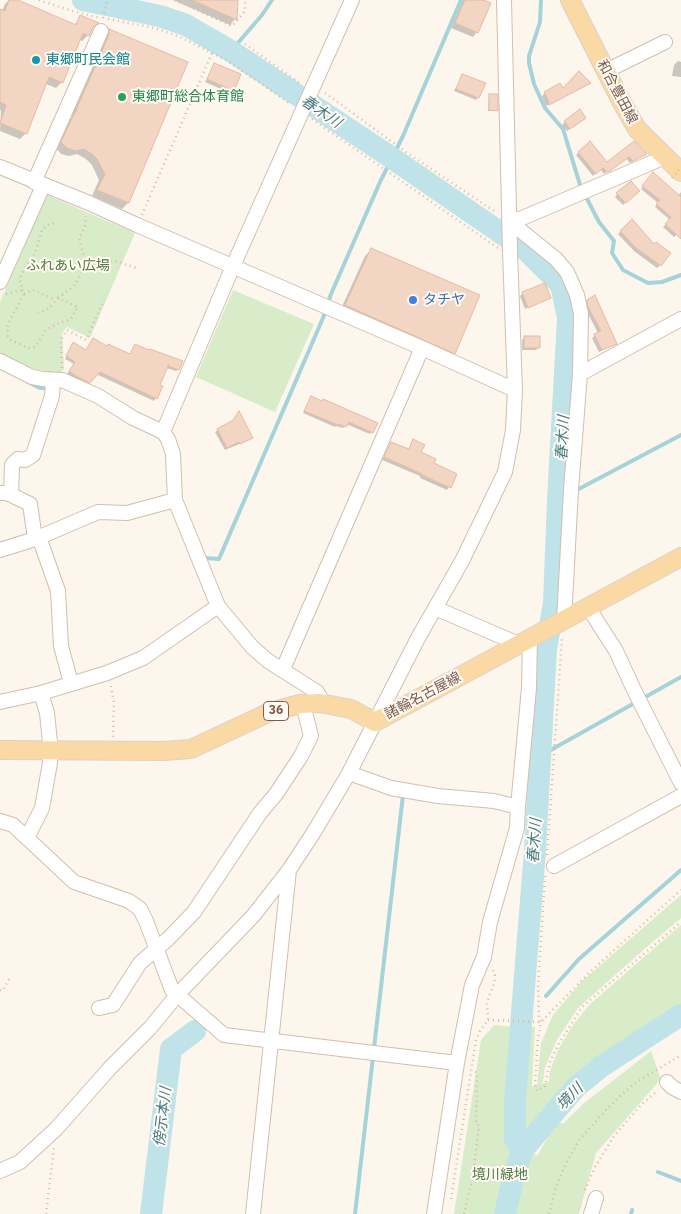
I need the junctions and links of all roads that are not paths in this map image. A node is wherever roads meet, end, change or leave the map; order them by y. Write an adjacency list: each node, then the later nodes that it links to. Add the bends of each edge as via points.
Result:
1 (352, 0): 12 (street)
2 (504, 0): 11 (street)
3 (570, 0): 6 (main road, 和合豊田線)
4 (102, 25): 10 (street)
5 (665, 42): 6 (street)
6 (606, 71): 7 (main road, 和合豊田線, via 637,129)
7 (665, 157): 9 (main road, 和合豊田線); 11 (street)
8 (0, 167): 10 (street)
9 (676, 175)
10 (39, 184): 12 (street); 13 (street)
11 (513, 224): 17 (street, via 556,259 573,284 581,314); 19 (street, via 510,254)
12 (233, 266): 15 (street); 20 (street)
13 (0, 288)
14 (681, 319): 17 (street)
15 (422, 348): 19 (street); 31 (street)
16 (0, 361): 18 (street, via 32,377)
17 (580, 374): 29 (street)
18 (58, 380): 20 (street, via 98,396); 21 (street, via 34,455 25,460 18,458 12,465)
19 (515, 390): 28 (street, via 513,430 505,472)
20 (162, 432): 22 (street, via 173,454)
21 (5, 494): 23 (street, via 30,504)
22 (175, 500): 23 (street, via 127,513 98,512); 26 (street)
23 (37, 538): 24 (street); 32 (street, via 58,591 61,646)
24 (0, 550)
25 (681, 557): 27 (main road, 諸輪名古屋線)
26 (218, 606): 31 (street, via 252,647); 32 (street, via 143,658)
27 (588, 607): 29 (main road, 諸輪名古屋線); 40 (street, via 616,651)
28 (435, 608): 30 (street, via 514,642); 36 (street)
29 (561, 622): 30 (main road, 諸輪名古屋線)
30 (527, 641): 36 (main road, 諸輪名古屋線); 42 (street, via 527,715)
31 (283, 669): 35 (street, via 317,692 320,697)
32 (71, 683): 33 (street)
33 (41, 694): 34 (street); 37 (street, via 47,713)
34 (0, 702)
35 (312, 703): 36 (main road, 諸輪名古屋線 / 36, via 351,709); 37 (main road, 諸輪名古屋線 / 36, via 270,712 191,749); 47 (street, via 310,736 301,756 194,912)
36 (375, 722): 39 (street)
37 (50, 749): 38 (main road, 諸輪名古屋線 / 36); 44 (street, via 45,797)
38 (0, 750)
39 (349, 773): 42 (street, via 391,788); 46 (street)
40 (681, 783)
41 (681, 796): 45 (street)
42 (518, 806): 51 (street, via 517,828 494,905 484,957 472,985)
43 (0, 821): 44 (street, via 13,825)
44 (27, 838): 47 (street, via 74,882 129,900 140,909)
45 (554, 866)
46 (289, 870): 48 (street, via 253,916); 50 (street)
47 (156, 949): 48 (street, via 172,990); 49 (street, via 140,963 113,1005)
48 (178, 994): 50 (street, via 224,1035); 54 (street, via 56,1129 20,1162)
49 (99, 1008)
50 (272, 1042): 51 (street); 56 (street)
51 (457, 1063): 57 (street)
52 (667, 1082): 53 (street)
53 (681, 1092)
54 (0, 1171)
55 (590, 1195): 58 (street)
56 (253, 1214)
57 (434, 1214)
58 (591, 1214)

